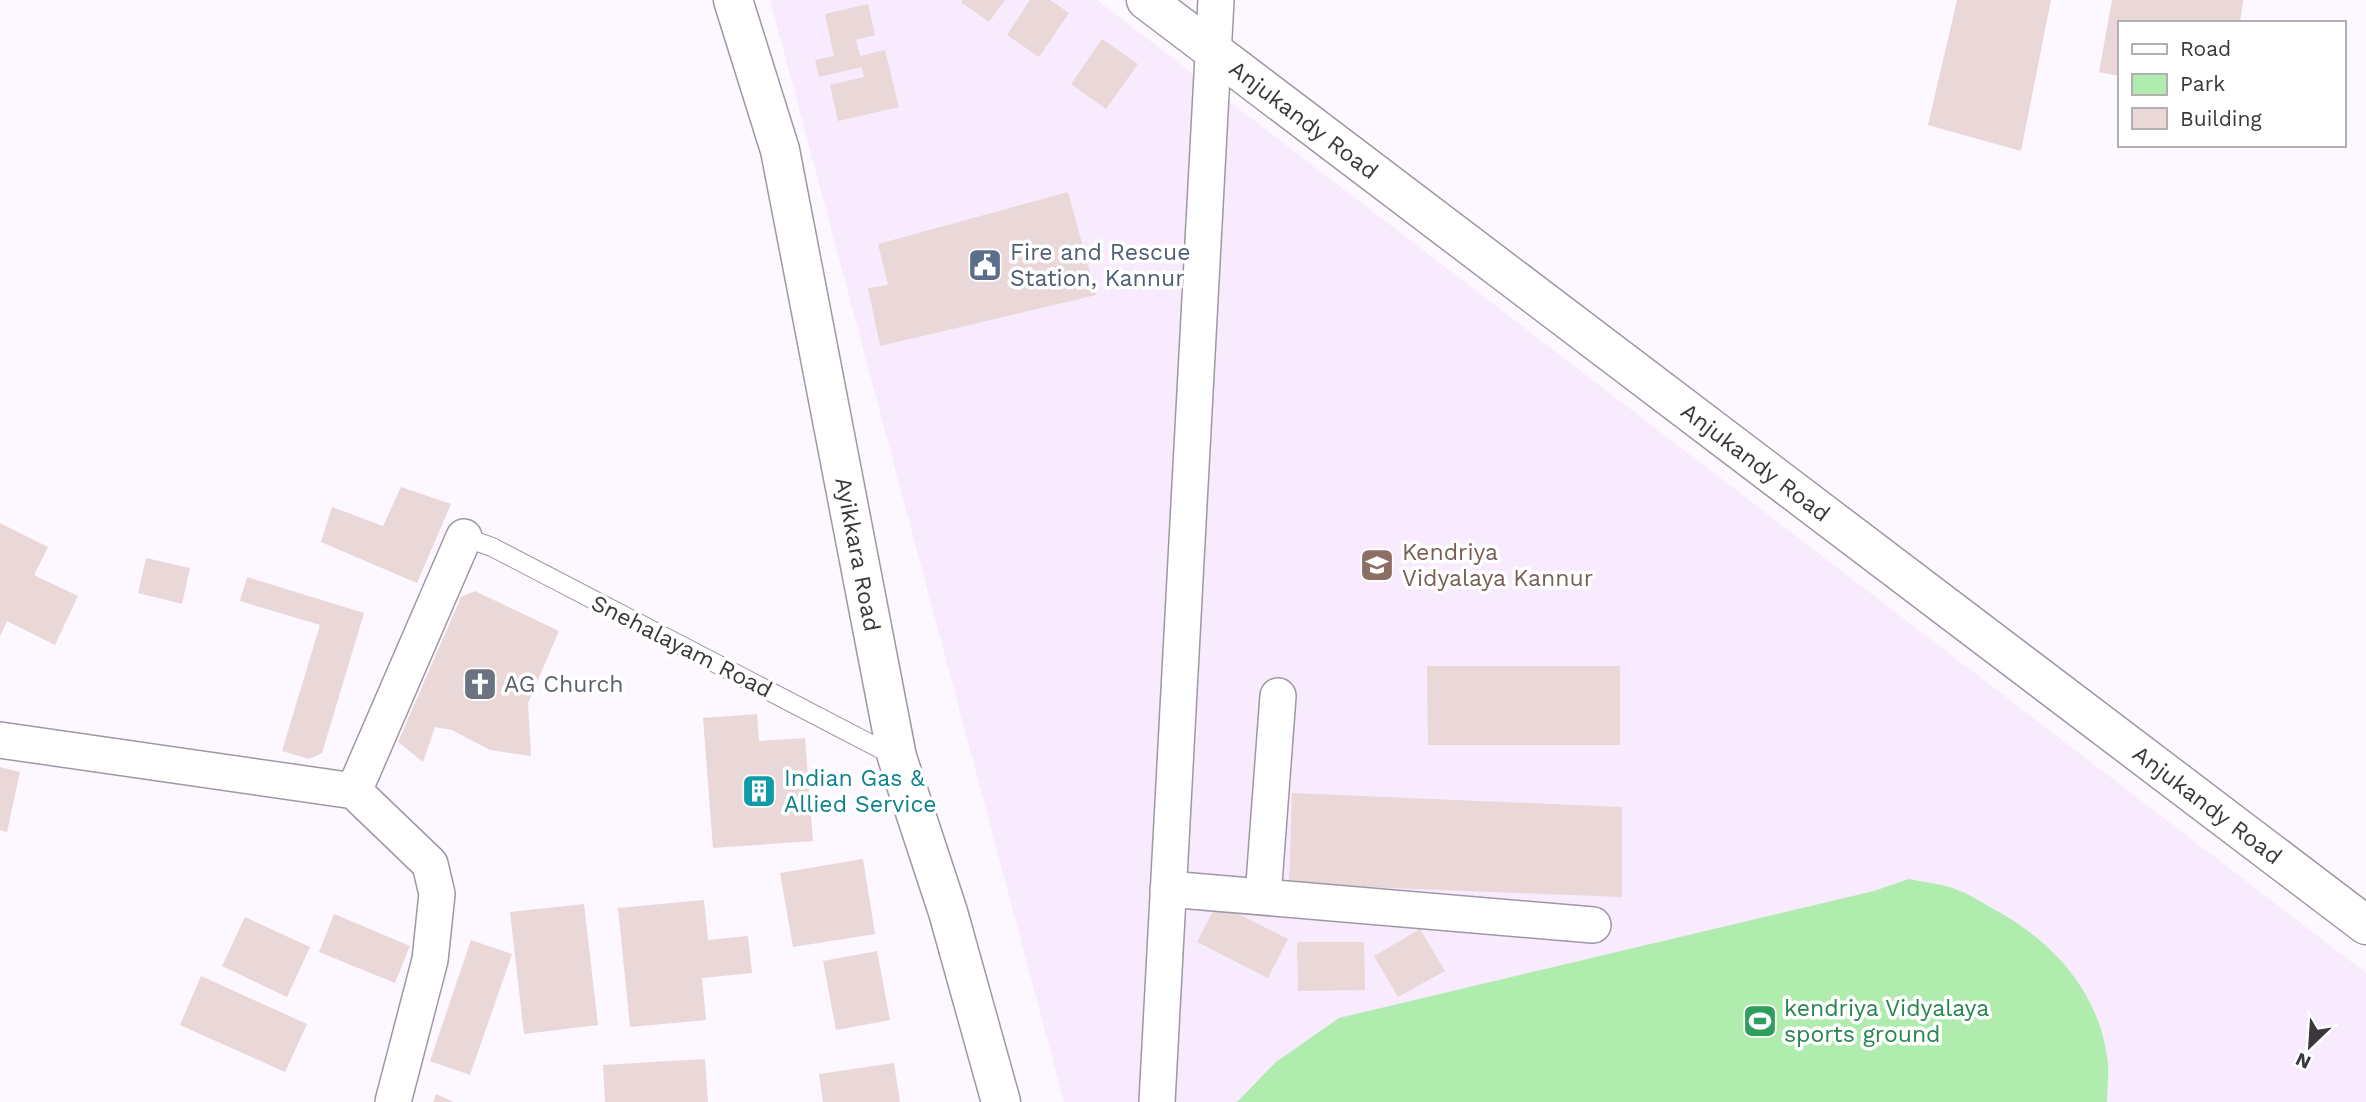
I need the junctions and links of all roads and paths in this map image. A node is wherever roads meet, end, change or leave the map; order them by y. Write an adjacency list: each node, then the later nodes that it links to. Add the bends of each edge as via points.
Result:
1 (733, 0): 8 (street, Ayikkara Road, via 780,150)
2 (1146, 0): 4 (street, Anjukandy Road)
3 (1216, 0): 4 (street)
4 (1214, 50): 10 (street); 13 (street, Anjukandy Road)
5 (464, 537): 8 (lane, Snehalayam Road, via 492,547); 9 (street)
6 (1278, 696): 11 (street)
7 (0, 740): 9 (street)
8 (897, 757): 15 (street, Ayikkara Road, via 948,912)
9 (354, 791): 14 (street, via 430,864 437,894 430,960)
10 (1168, 889): 11 (street); 16 (street)
11 (1263, 897): 12 (street)
12 (1593, 925)
13 (2366, 925)
14 (394, 1102)
15 (1001, 1102)
16 (1157, 1102)

